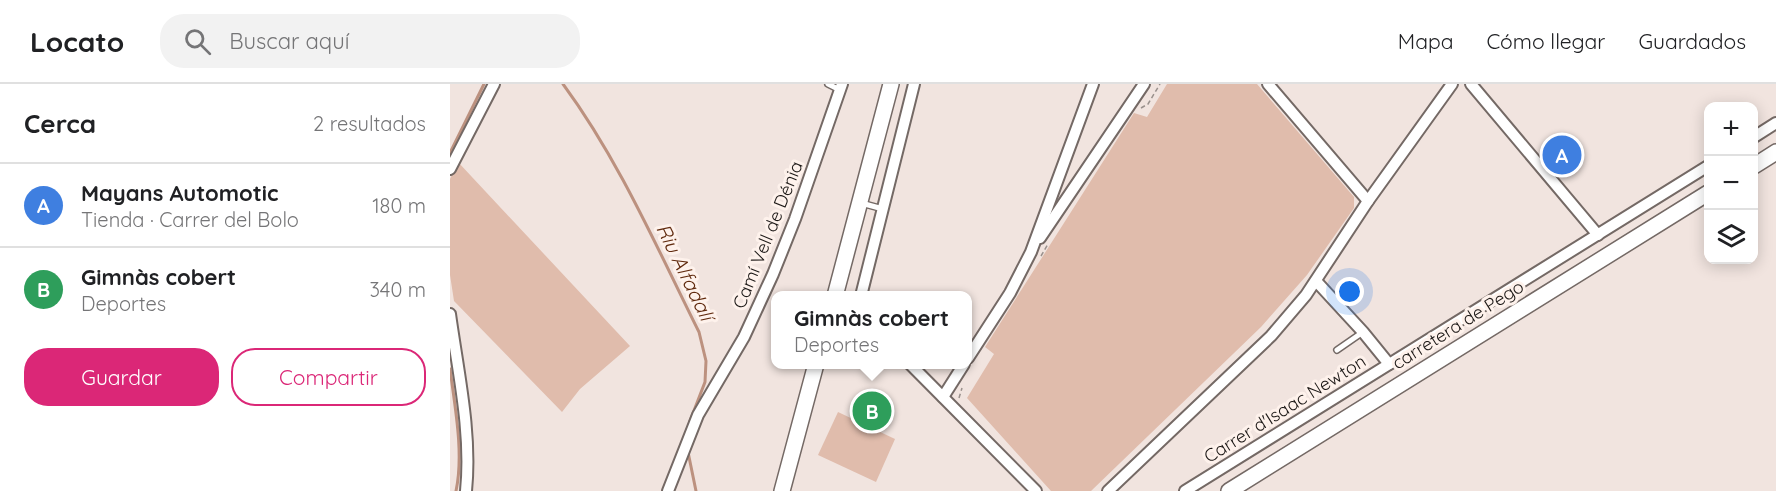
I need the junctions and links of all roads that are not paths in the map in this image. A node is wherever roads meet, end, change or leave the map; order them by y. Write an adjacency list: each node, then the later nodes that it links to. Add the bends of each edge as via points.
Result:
1 (494, 84): 15 (street)
2 (828, 84): 10 (lane)
3 (891, 84): 19 (main road)
4 (914, 84): 20 (street)
5 (1094, 84): 22 (street)
6 (1144, 84): 22 (street)
7 (1268, 84): 18 (street)
8 (1452, 84): 18 (street)
9 (1471, 84): 21 (street)
10 (841, 87): 37 (street, Camí Vell de Dénia, via 773,274 744,337 698,415)
11 (1776, 123): 12 (street)
12 (1758, 134)
13 (1776, 152): 14 (main road)
14 (1758, 163)
15 (450, 169)
16 (1704, 169): 21 (street, Carrer d'Isaac Newton)
17 (1704, 196): 35 (main road, carretera de Pego)
18 (1368, 201): 23 (street)
19 (860, 203): 20 (lane); 24 (main road)
20 (883, 209): 25 (street)
21 (1598, 235): 30 (street, Carrer d'Isaac Newton)
22 (1031, 252): 29 (street)
23 (1316, 281): 27 (street); 40 (street, via 1271,336)
24 (836, 291)
25 (862, 291)
26 (450, 314): 36 (street, via 468,459)
27 (1363, 332): 28 (lane); 30 (street)
28 (1337, 350)
29 (972, 352)
30 (1389, 364): 41 (street, Carrer d'Isaac Newton)
31 (815, 369): 38 (main road)
32 (915, 369): 34 (street)
33 (961, 369): 34 (street)
34 (943, 397): 39 (street)
35 (1235, 490)
36 (466, 491)
37 (668, 491)
38 (782, 491)
39 (1036, 491)
40 (1108, 491)
41 (1185, 491)

